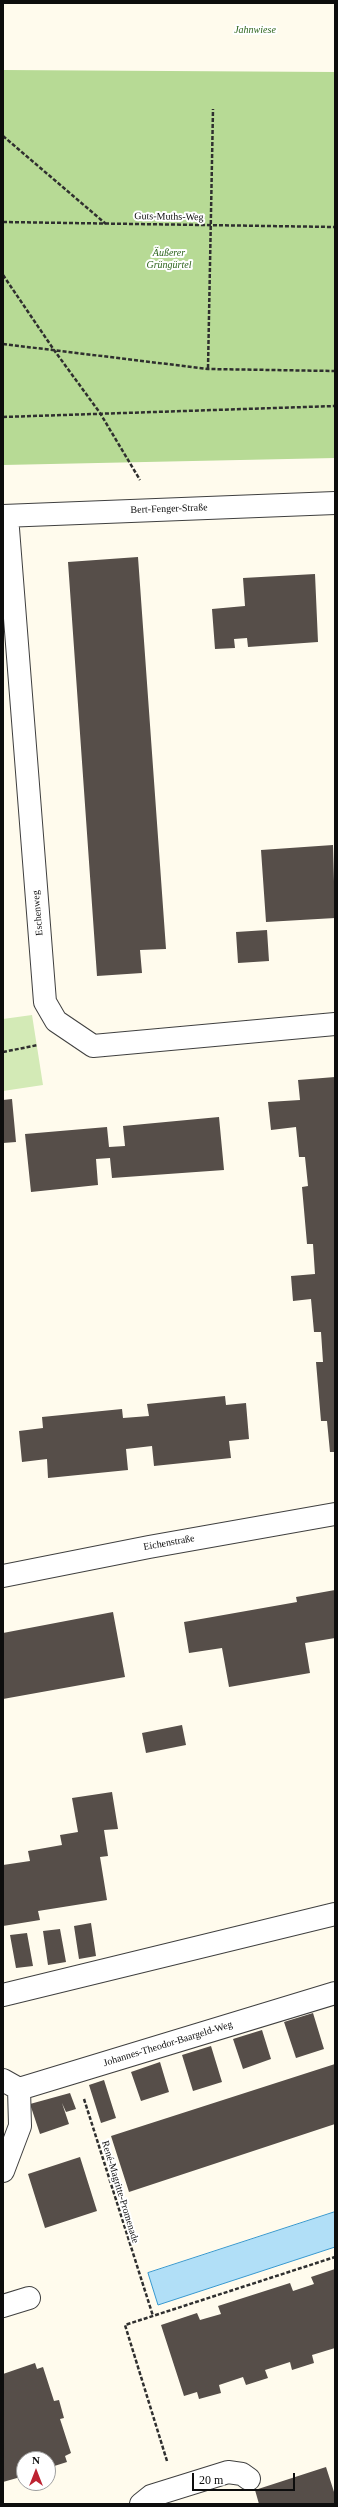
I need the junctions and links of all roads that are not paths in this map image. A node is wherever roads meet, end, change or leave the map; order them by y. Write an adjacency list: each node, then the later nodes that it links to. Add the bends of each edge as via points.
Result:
1 (335, 503): 2 (street, Bert-Fenger-Straße)
2 (5, 516): 3 (street, Eschenweg, via 45,1002 56,1021 93,1046)
3 (335, 1024)
4 (335, 1514): 5 (street, Eichenstraße)
5 (3, 1576)
6 (335, 1914): 8 (street)
7 (335, 1993): 9 (street, Johannes-Theodor-Baargeld-Weg, via 76,2072)
8 (3, 1995)
9 (11, 2085): 10 (street, via 20,2126)
10 (3, 2171)
11 (29, 2298): 12 (street)
12 (3, 2306)
13 (249, 2479): 14 (street, via 242,2474 228,2472 151,2496)
14 (141, 2504)

